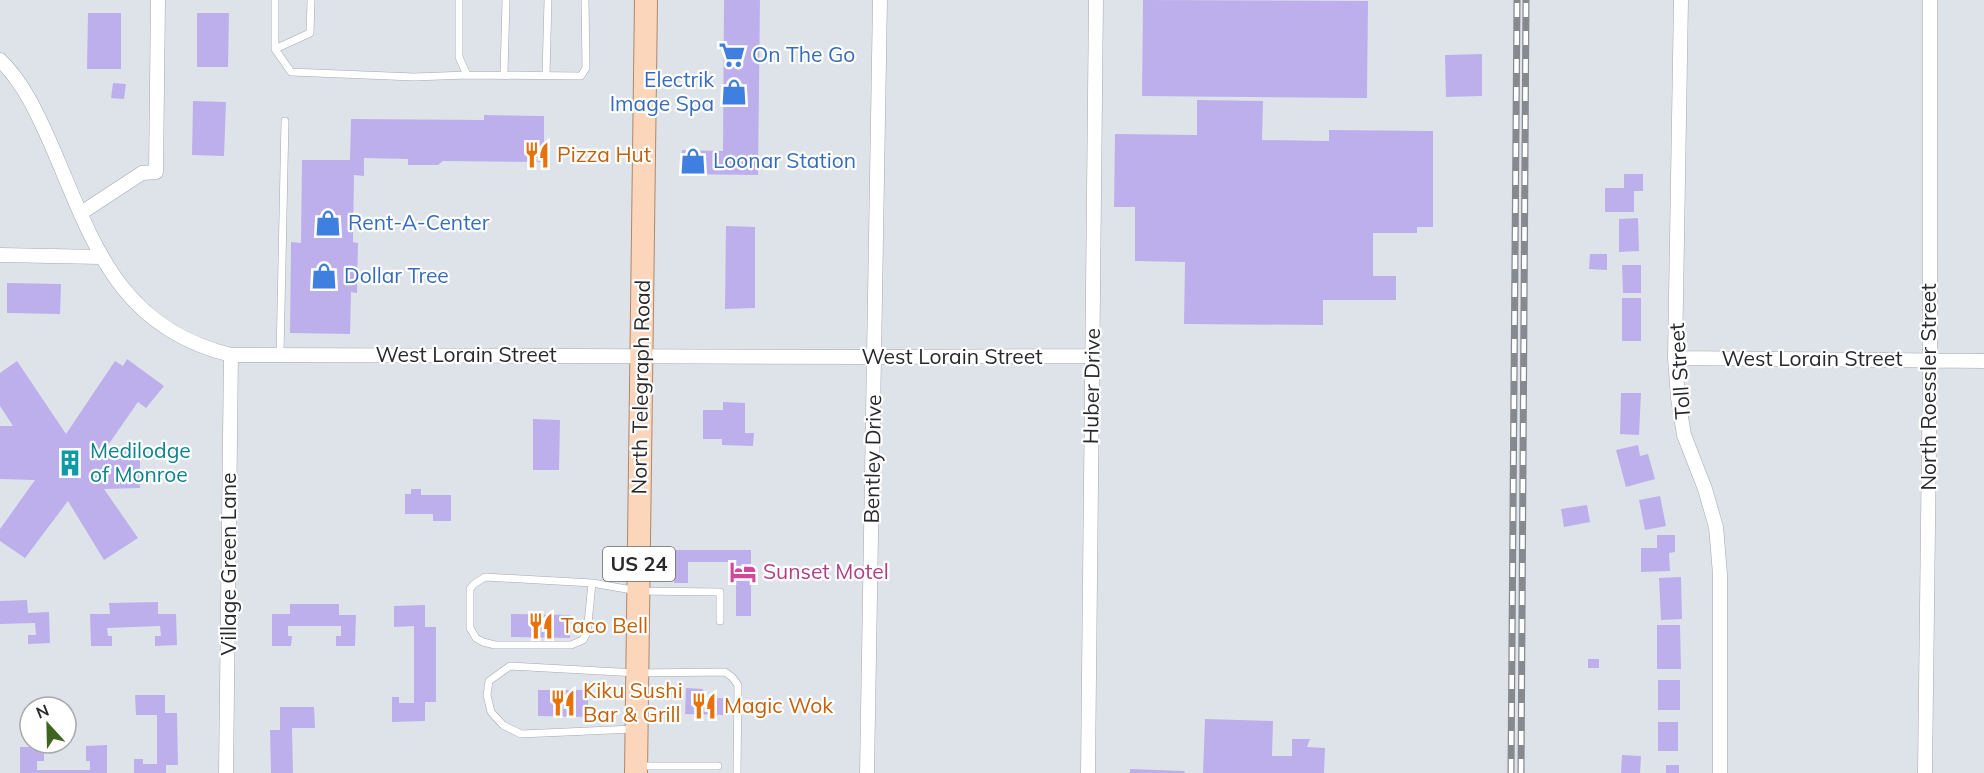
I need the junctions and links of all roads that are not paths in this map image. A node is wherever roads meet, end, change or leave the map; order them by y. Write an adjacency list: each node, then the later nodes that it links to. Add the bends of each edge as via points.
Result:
1 (158, 0): 19 (street, via 156,172 142,172)
2 (275, 0): 13 (lane)
3 (311, 0): 13 (lane, via 310,33)
4 (459, 0): 16 (lane, via 459,57)
5 (506, 0): 15 (lane)
6 (548, 0): 17 (lane)
7 (585, 0): 17 (lane, via 586,68 581,76)
8 (646, 0): 24 (main road, North Telegraph Road / US 24)
9 (880, 0): 26 (street, Bentley Drive)
10 (1096, 0): 25 (street, Huber Drive)
11 (1681, 0): 27 (street, Toll Street)
12 (1930, 0): 28 (street, North Roessler Street)
13 (274, 49): 16 (lane, via 291,72)
14 (0, 60): 19 (street, West Lorain Street, via 35,111)
15 (504, 74): 16 (lane); 17 (lane)
16 (467, 75)
17 (546, 75)
18 (285, 121): 23 (lane)
19 (81, 213): 21 (street, West Lorain Street)
20 (0, 255): 21 (street)
21 (101, 257): 22 (street, West Lorain Street, via 117,283 150,316 190,341)
22 (231, 355): 23 (street, West Lorain Street); 38 (street, Village Green Lane)
23 (280, 355): 24 (street, West Lorain Street)
24 (641, 356): 26 (street, West Lorain Street); 31 (main road, North Telegraph Road / US 24)
25 (1092, 356): 26 (street, West Lorain Street); 42 (street, Huber Drive)
26 (875, 357): 41 (street, Bentley Drive)
27 (1675, 358): 28 (street, West Lorain Street); 43 (street, Toll Street, via 1684,435 1716,527 1720,574)
28 (1930, 360): 29 (street, West Lorain Street); 44 (street, North Roessler Street)
29 (1984, 361)
30 (592, 584): 30 (lane, via 485,577 471,590 470,628 476,638 495,645 571,645 583,640 587,633); 31 (lane)
31 (638, 591): 32 (lane, via 720,592); 33 (main road, North Telegraph Road / US 24)
32 (720, 621)
33 (637, 673): 34 (main road, North Telegraph Road / US 24); 34 (lane, via 510,666 489,681 487,695 491,712 503,725 521,734); 40 (lane, via 724,672 732,677 738,685)
34 (636, 729): 37 (main road, North Telegraph Road / US 24)
35 (672, 766): 36 (lane); 37 (lane); 39 (lane)
36 (718, 766)
37 (636, 769)
38 (226, 773)
39 (683, 773)
40 (737, 773)
41 (867, 773)
42 (1088, 773)
43 (1720, 773)
44 (1925, 773)

